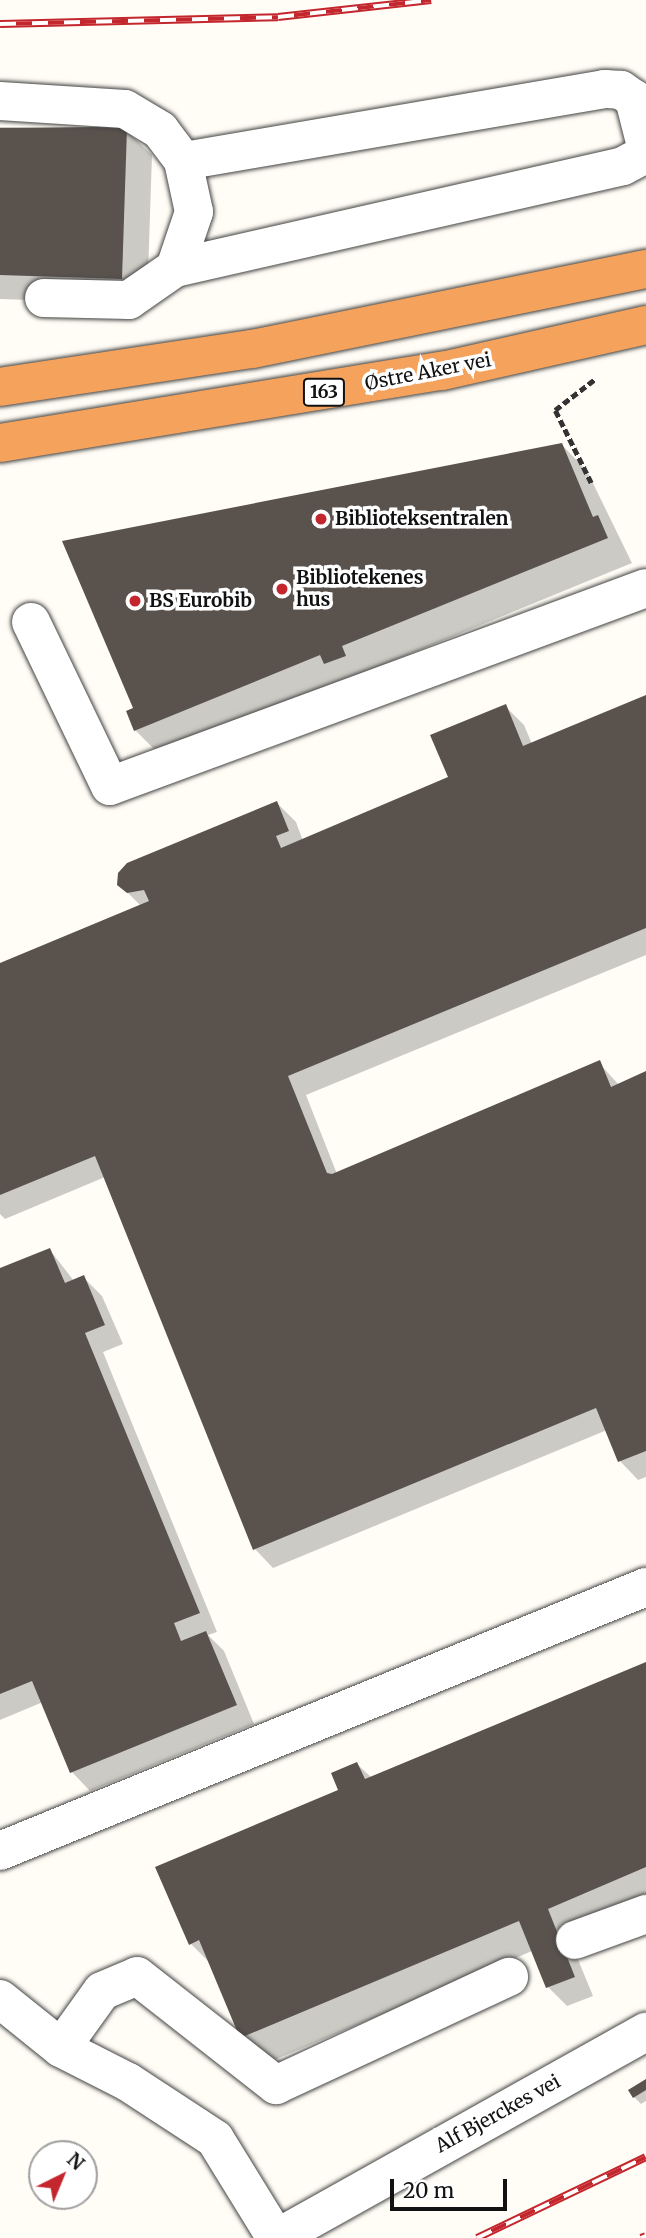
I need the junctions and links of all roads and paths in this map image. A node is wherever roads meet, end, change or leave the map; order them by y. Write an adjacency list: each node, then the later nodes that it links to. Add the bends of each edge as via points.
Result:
1 (0, 101): 2 (lane, via 125,109 160,130)
2 (183, 161): 3 (lane, via 194,212); 3 (lane, via 605,89 621,90 634,99 646,146 642,156 623,166)
3 (175, 268): 5 (lane, via 129,300)
4 (646, 269): 8 (highway, via 265,346)
5 (44, 298)
6 (646, 325): 9 (highway, Østre Aker vei / 163, via 442,371)
7 (597, 372): 10 (path, via 586,389 555,410)
8 (0, 387)
9 (0, 443)
10 (591, 483)
11 (646, 587): 12 (lane, via 110,786)
12 (32, 622)
13 (646, 1587): 14 (lane)
14 (0, 1851)
15 (646, 1914): 16 (lane)
16 (575, 1940)
17 (509, 1977): 20 (lane, via 276,2085 137,1976 102,1992)
18 (0, 1999): 20 (lane)
19 (646, 2032): 21 (lane, Alf Bjerckes vei)
20 (61, 2048): 21 (lane, via 128,2082 215,2139)
21 (277, 2238)

